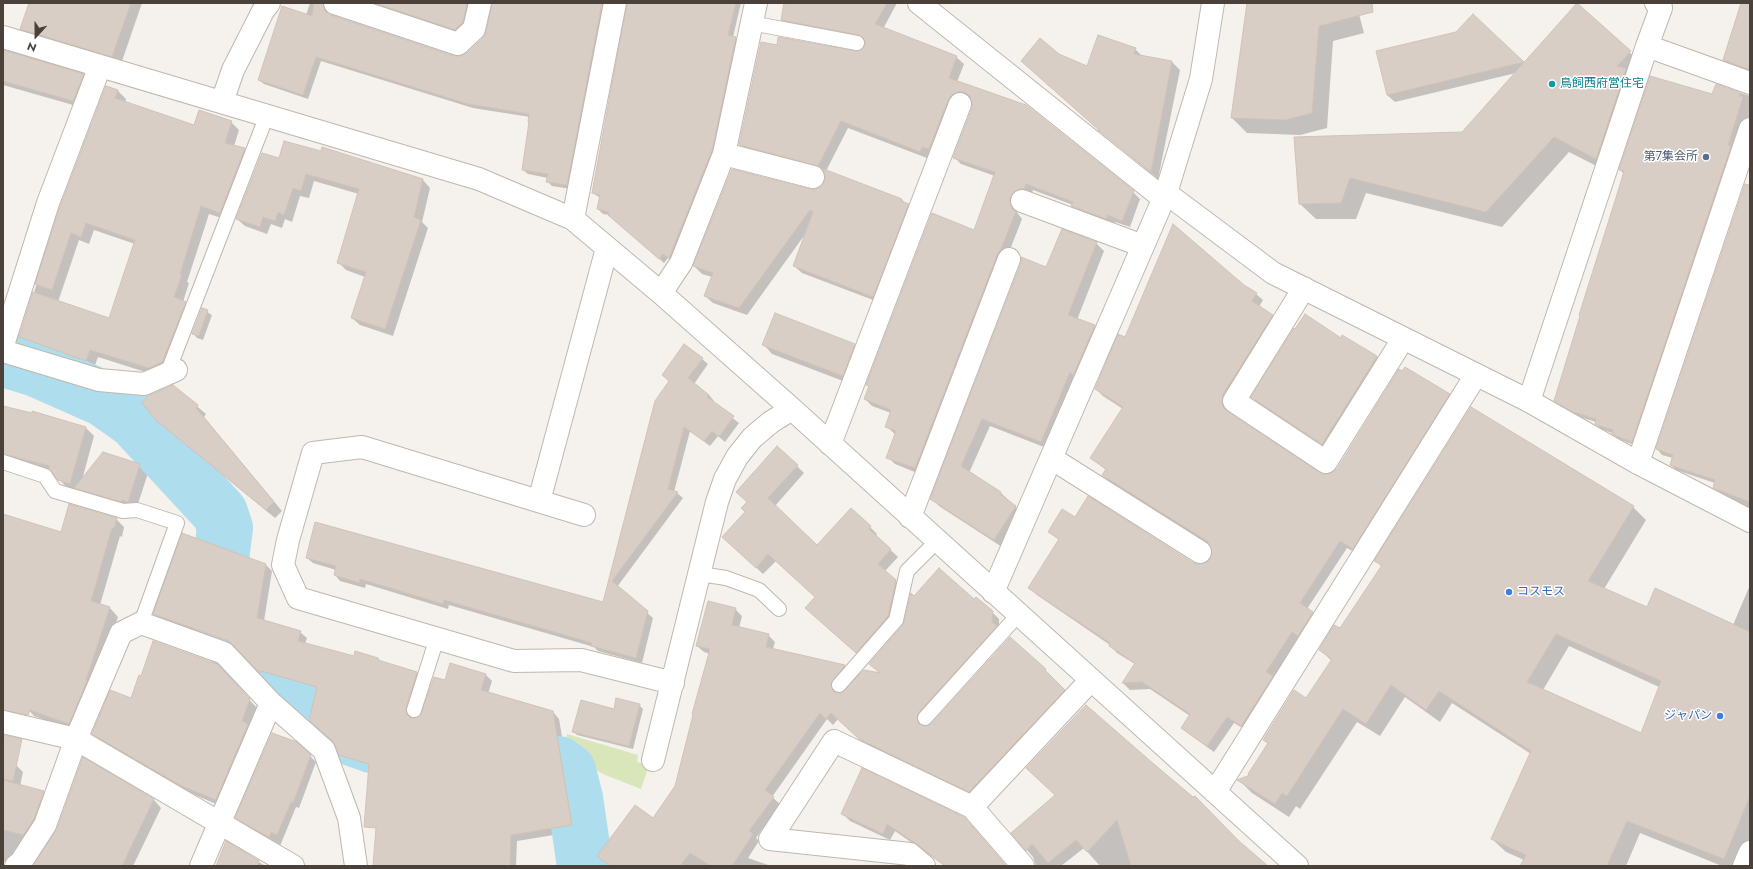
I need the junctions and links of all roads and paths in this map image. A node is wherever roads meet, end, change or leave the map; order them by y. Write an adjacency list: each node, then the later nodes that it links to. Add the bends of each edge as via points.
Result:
1 (269, 3): 14 (street, via 233,70)
2 (335, 3): 3 (street, via 458,44 474,30)
3 (480, 3)
4 (615, 3): 22 (street)
5 (919, 3): 20 (street)
6 (1212, 3): 20 (street, via 1201,79)
7 (1656, 3): 11 (street, via 1661,8)
8 (754, 13): 10 (lane); 18 (street)
9 (3, 37): 12 (street)
10 (857, 43)
11 (1647, 46): 13 (street); 33 (street)
12 (100, 66): 14 (street); 29 (street, via 48,203)
13 (1750, 83)
14 (222, 102): 16 (street)
15 (960, 104): 35 (street)
16 (267, 115): 22 (street, via 479,179); 31 (lane)
17 (1750, 129): 38 (street)
18 (724, 154): 19 (street); 27 (street, via 681,263)
19 (813, 177)
20 (1165, 196): 23 (street); 26 (street, via 1273,273)
21 (1022, 201): 23 (street)
22 (573, 219): 24 (street)
23 (1143, 246): 36 (street)
24 (607, 248): 27 (street); 39 (street)
25 (1009, 259): 41 (street)
26 (1304, 288): 28 (street); 28 (street, via 1234,402 1326,462)
27 (661, 292): 34 (street)
28 (1403, 338): 32 (street)
29 (3, 345)
30 (3, 351): 31 (street, via 100,380 144,384)
31 (172, 372)
32 (1476, 375): 33 (street); 60 (street)
33 (1529, 401): 38 (street)
34 (792, 409): 35 (street); 45 (street, via 752,438 737,457 725,479 717,502)
35 (830, 444): 41 (street)
36 (1052, 458): 44 (street); 46 (street)
37 (3, 462): 49 (lane, via 45,476 55,491 123,510 137,510 176,523)
38 (1638, 463): 42 (street)
39 (539, 501): 40 (street); 50 (street, via 362,447 314,453 283,565 298,598)
40 (584, 515)
41 (910, 517): 43 (street)
42 (1750, 521)
43 (937, 541): 46 (street); 53 (lane, via 907,571 896,620)
44 (1200, 552)
45 (700, 574): 47 (lane, via 726,578 759,590); 52 (street)
46 (993, 592): 48 (street)
47 (779, 609)
48 (1018, 614): 51 (street); 56 (lane)
49 (141, 623): 54 (street, via 224,653); 58 (street, via 122,633)
50 (437, 638): 52 (street, via 514,661 581,660); 55 (lane)
51 (1091, 680): 60 (street); 61 (street)
52 (673, 683): 59 (street)
53 (839, 685)
54 (271, 703): 62 (street); 67 (street, via 324,750 349,818)
55 (414, 710)
56 (925, 718)
57 (3, 722): 58 (street)
58 (76, 739): 62 (street); 65 (street, via 45,825)
59 (653, 760)
60 (1215, 792): 70 (street)
61 (972, 807): 68 (street, via 834,741 770,840 910,854); 69 (street)
62 (220, 823): 64 (street); 66 (street)
63 (1750, 852): 71 (street)
64 (286, 864)
65 (16, 866)
66 (201, 866)
67 (356, 866)
68 (924, 866)
69 (1023, 866)
70 (1297, 866)
71 (1744, 866)

